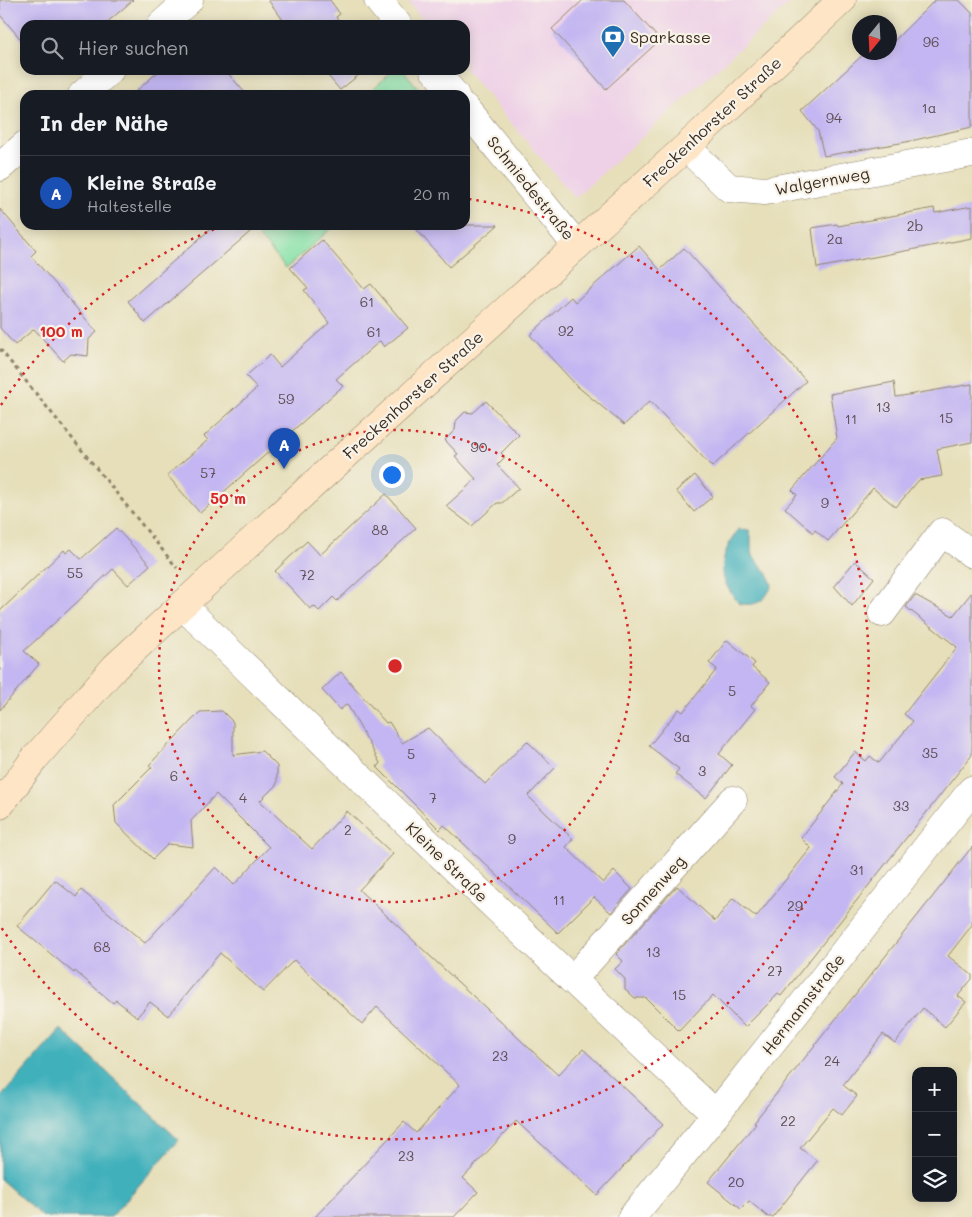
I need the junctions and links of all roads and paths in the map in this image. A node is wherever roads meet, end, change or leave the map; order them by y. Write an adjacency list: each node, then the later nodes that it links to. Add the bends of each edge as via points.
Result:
1 (189, 0): 4 (street)
2 (378, 0): 5 (street)
3 (842, 0): 11 (main road, Freckenhorster Straße)
4 (167, 20)
5 (394, 20)
6 (104, 75): 8 (street)
7 (438, 75): 9 (street)
8 (88, 90)
9 (451, 90)
10 (470, 114): 15 (street, Schmiedestraße)
11 (686, 147): 13 (street, Walgernweg, via 729,188 765,192); 15 (main road, Freckenhorster Straße)
12 (20, 150): 14 (street)
13 (972, 154)
14 (0, 168)
15 (577, 246): 18 (main road, Freckenhorster Straße)
16 (0, 350): 18 (path, via 160,548)
17 (972, 554): 19 (street, via 942,532)
18 (189, 598): 22 (main road, Freckenhorster Straße, via 114,667 35,758); 23 (street, Kleine Straße, via 328,748)
19 (882, 613)
20 (972, 790): 24 (street, Hermannstraße)
21 (734, 800): 23 (street, Sonnenweg)
22 (0, 805)
23 (572, 980): 24 (street, Kleine Straße)
24 (716, 1114): 25 (street, Hermannstraße)
25 (645, 1212)

